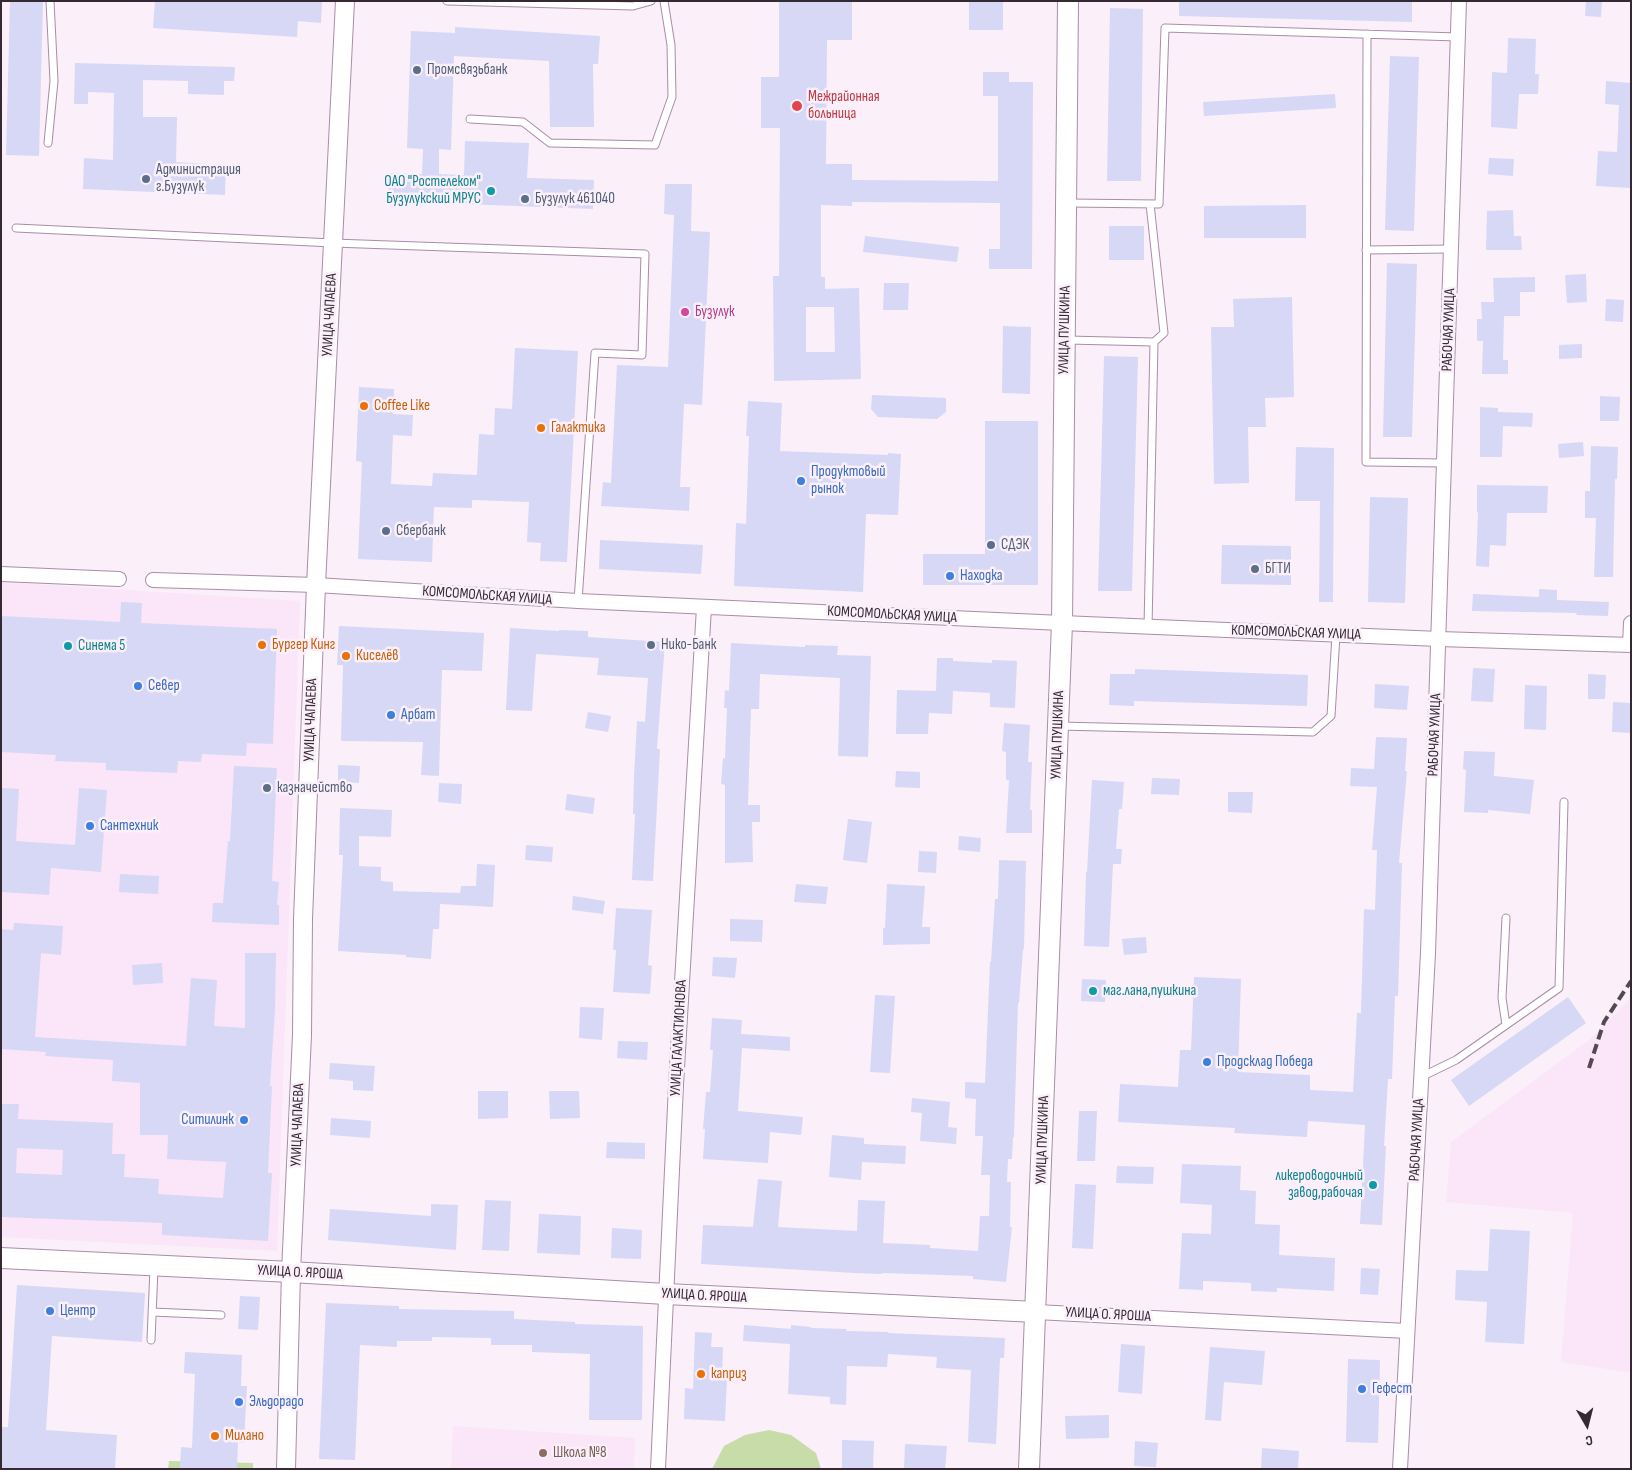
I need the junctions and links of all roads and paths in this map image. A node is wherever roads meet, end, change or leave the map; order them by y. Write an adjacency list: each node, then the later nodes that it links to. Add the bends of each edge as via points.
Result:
1 (50, 1): 11 (lane, via 54,81)
2 (345, 1): 15 (street, УЛИЦА ЧАПАЕВА)
3 (447, 1): 4 (lane, via 633,6)
4 (650, 1)
5 (664, 1): 10 (lane, via 671,45 672,97 655,145 550,143 523,122)
6 (1068, 1): 12 (main road, УЛИЦА ПУШКИНА)
7 (1459, 1): 9 (street, РАБОЧАЯ УЛИЦА)
8 (1367, 34): 9 (lane); 13 (lane, via 1165,28 1159,204); 17 (lane)
9 (1458, 37): 16 (street, РАБОЧАЯ УЛИЦА)
10 (470, 119)
11 (48, 143)
12 (1066, 202): 13 (lane); 18 (main road, УЛИЦА ПУШКИНА)
13 (1150, 204): 19 (lane, via 1164,333)
14 (16, 228): 15 (lane)
15 (333, 243): 24 (street, УЛИЦА ЧАПАЕВА); 25 (lane, via 645,254 642,355 595,353)
16 (1451, 249): 17 (lane); 20 (street, РАБОЧАЯ УЛИЦА)
17 (1366, 250): 20 (lane, via 1366,462)
18 (1064, 340): 19 (lane); 27 (main road, УЛИЦА ПУШКИНА)
19 (1154, 342): 29 (lane)
20 (1445, 463): 31 (street, РАБОЧАЯ УЛИЦА)
21 (1, 574): 22 (street)
22 (119, 580)
23 (153, 580): 24 (street, КОМСОМОЛЬСКАЯ УЛИЦА)
24 (316, 585): 25 (street, КОМСОМОЛЬСКАЯ УЛИЦА); 40 (street, УЛИЦА ЧАПАЕВА)
25 (578, 601): 26 (street, КОМСОМОЛЬСКАЯ УЛИЦА)
26 (704, 607): 27 (street, КОМСОМОЛЬСКАЯ УЛИЦА); 41 (street, УЛИЦА ГАЛАКТИОНОВА)
27 (1062, 623): 29 (street, КОМСОМОЛЬСКАЯ УЛИЦА); 33 (main road, УЛИЦА ПУШКИНА)
28 (1631, 623): 32 (street)
29 (1148, 627): 30 (street, КОМСОМОЛЬСКАЯ УЛИЦА)
30 (1336, 635): 31 (street, КОМСОМОЛЬСКАЯ УЛИЦА); 33 (lane, via 1331,716 1314,732)
31 (1439, 639): 32 (street, КОМСОМОЛЬСКАЯ УЛИЦА); 37 (street, РАБОЧАЯ УЛИЦА)
32 (1630, 645)
33 (1058, 726): 43 (main road, УЛИЦА ПУШКИНА)
34 (1564, 802): 36 (lane, via 1559,988)
35 (1506, 918): 36 (lane, via 1502,998)
36 (1506, 1025): 37 (lane, via 1456,1060)
37 (1421, 1078): 45 (street, РАБОЧАЯ УЛИЦА)
38 (1, 1258): 39 (main road, УЛИЦА О. ЯРОША)
39 (154, 1265): 40 (main road, УЛИЦА О. ЯРОША); 42 (lane)
40 (291, 1272): 41 (main road, УЛИЦА О. ЯРОША); 47 (street, УЛИЦА ЧАПАЕВА)
41 (666, 1294): 43 (main road, УЛИЦА О. ЯРОША); 48 (street, УЛИЦА ГАЛАКТИОНОВА)
42 (152, 1312): 44 (lane); 46 (lane)
43 (1036, 1312): 45 (street, УЛИЦА О. ЯРОША); 49 (main road, УЛИЦА ПУШКИНА)
44 (222, 1315)
45 (1407, 1331): 50 (street, РАБОЧАЯ УЛИЦА)
46 (151, 1340)
47 (286, 1469)
48 (658, 1469)
49 (1029, 1469)
50 (1400, 1469)

